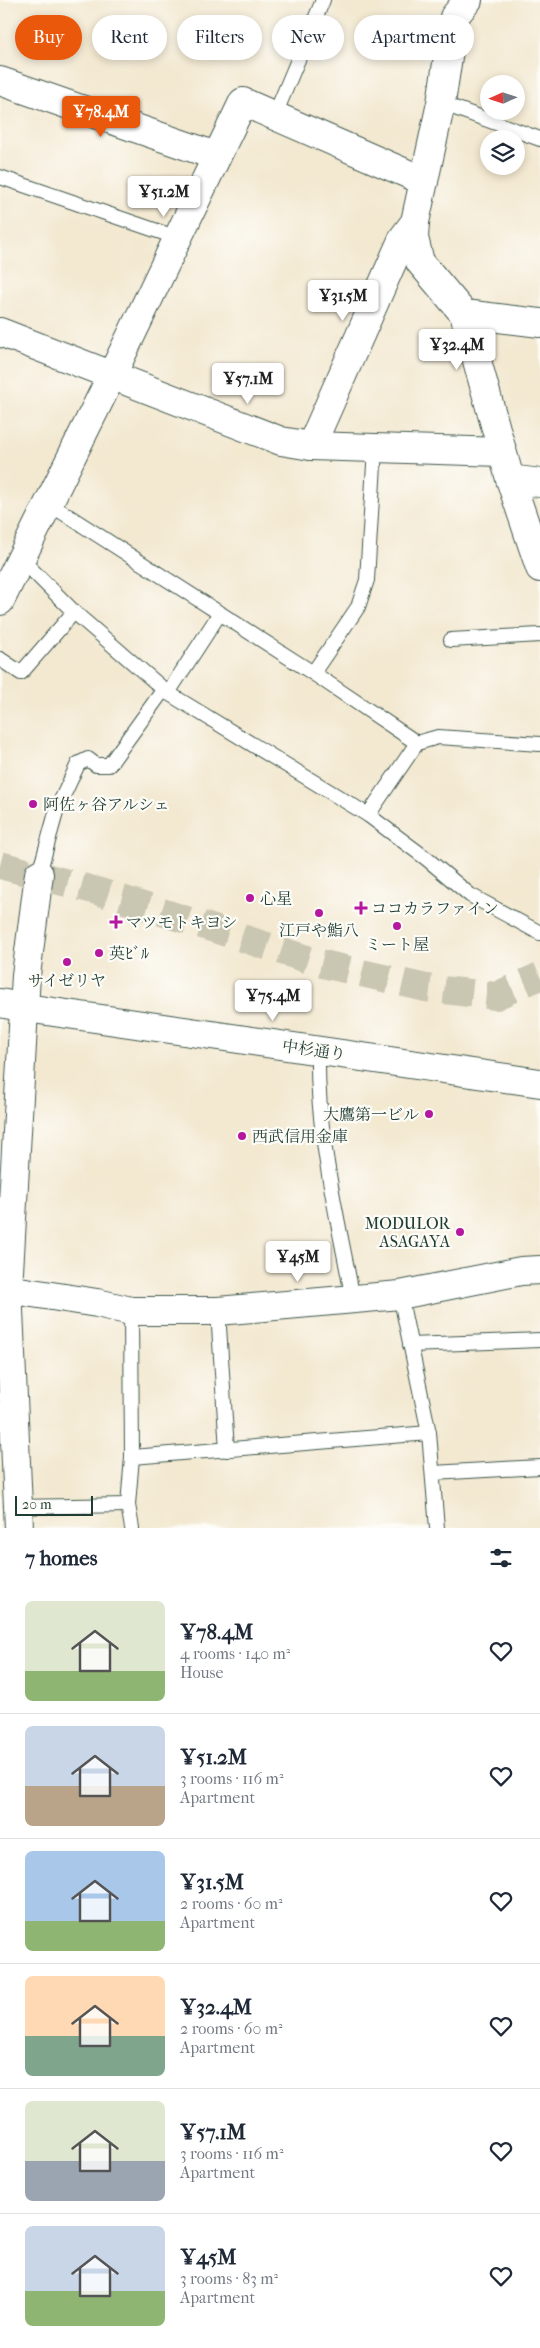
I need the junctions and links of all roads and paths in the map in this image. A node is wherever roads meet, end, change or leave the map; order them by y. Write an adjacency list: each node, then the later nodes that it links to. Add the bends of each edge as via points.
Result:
1 (323, 0): 5 (lane)
2 (457, 3): 4 (street)
3 (0, 81): 7 (street)
4 (441, 103): 6 (lane); 9 (street)
5 (274, 117): 7 (street, via 243,102); 9 (street)
6 (540, 139)
7 (216, 156): 11 (street)
8 (0, 177): 11 (lane)
9 (424, 181): 10 (street)
10 (415, 222): 12 (street, via 414,238 420,262); 16 (street, via 404,238)
11 (178, 238): 15 (street)
12 (464, 314): 13 (street); 18 (street)
13 (540, 323)
14 (0, 332): 15 (street)
15 (112, 375): 16 (street, via 281,441); 21 (street)
16 (312, 446): 17 (street)
17 (375, 448): 18 (street); 30 (lane, via 367,580 358,607)
18 (502, 452): 19 (street)
19 (510, 479): 20 (street); 23 (street)
20 (540, 483)
21 (48, 503): 22 (street); 26 (lane)
22 (21, 559): 24 (street); 25 (lane)
23 (540, 568)
24 (0, 601)
25 (74, 612): 29 (lane, via 21,673); 31 (lane)
26 (220, 613): 30 (lane); 31 (lane)
27 (540, 635): 28 (lane)
28 (452, 640)
29 (0, 659)
30 (313, 673): 32 (lane)
31 (166, 691): 34 (lane); 35 (lane, via 109,765 96,765 88,759 78,764 57,809)
32 (418, 743): 33 (lane, via 438,737); 34 (lane)
33 (540, 744)
34 (368, 815): 36 (lane, via 427,859 458,888)
35 (39, 874): 38 (street, via 26,975)
36 (540, 933)
37 (0, 1003): 38 (street, 中杉通り)
38 (26, 1008): 39 (street, 中杉通り); 42 (street)
39 (318, 1050): 40 (street, 中杉通り); 44 (lane, via 317,1088 326,1157)
40 (540, 1083)
41 (540, 1270): 43 (street, via 520,1271)
42 (4, 1289): 45 (street); 50 (street)
43 (400, 1295): 44 (street); 48 (lane)
44 (353, 1300): 46 (street)
45 (132, 1311): 46 (street); 52 (lane)
46 (218, 1311): 51 (lane)
47 (540, 1340): 48 (lane)
48 (410, 1345): 49 (lane)
49 (429, 1433): 51 (lane); 54 (lane)
50 (7, 1440): 56 (street)
51 (227, 1450): 52 (lane)
52 (132, 1457): 55 (lane)
53 (540, 1467): 54 (lane)
54 (433, 1473): 58 (lane)
55 (128, 1505): 56 (lane); 57 (lane)
56 (18, 1517)
57 (132, 1528)
58 (437, 1528)

